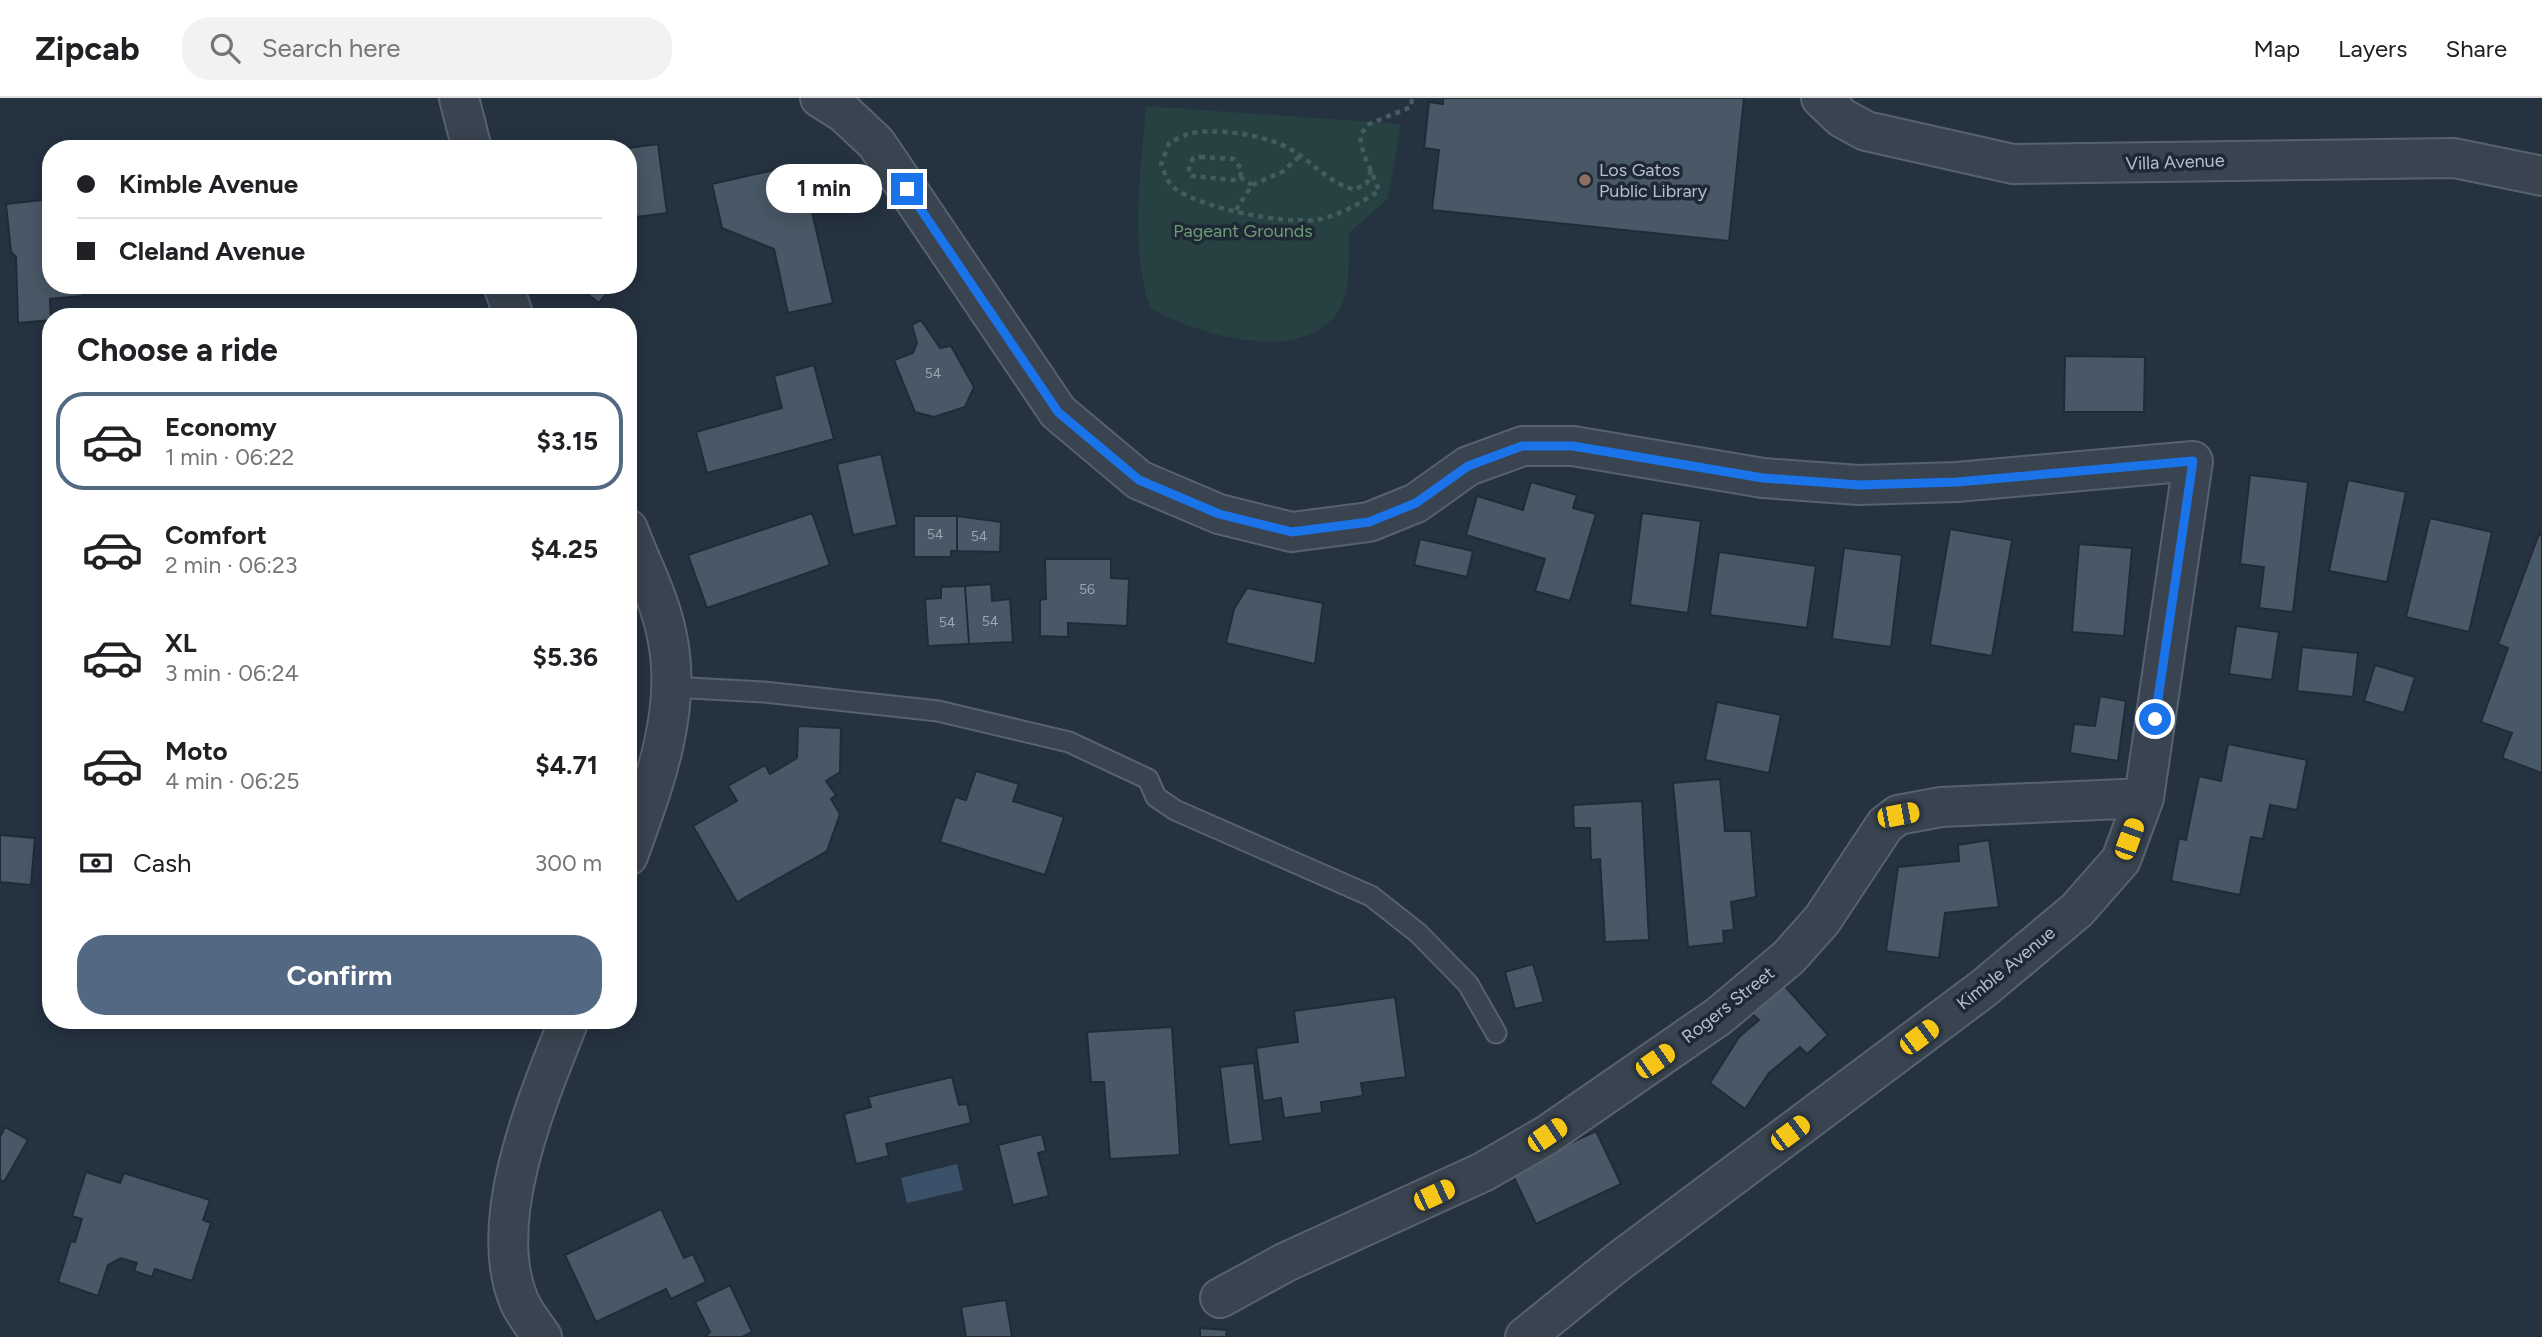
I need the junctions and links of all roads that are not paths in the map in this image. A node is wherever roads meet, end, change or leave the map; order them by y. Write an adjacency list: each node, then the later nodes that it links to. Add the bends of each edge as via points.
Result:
1 (459, 98): 4 (street)
2 (820, 98): 8 (street, Kimble Avenue, via 876,143 1058,412 1139,480 1219,514 1292,532 1369,522 1416,503 1468,466 1522,446 1573,446 1763,478 1859,485 1957,482 2193,461)
3 (1821, 98): 5 (street, Villa Avenue, via 1842,118 1866,131 2013,164 2454,158)
4 (470, 140)
5 (2542, 176)
6 (637, 553): 7 (street, via 667,635)
7 (671, 687): 9 (street, via 659,762); 11 (lane, via 938,711 1069,742 1148,779 1156,797 1175,810 1371,896 1418,933 1468,984)
8 (2144, 798): 12 (street, Rogers Street, via 1941,807 1898,815 1885,825 1806,939 1719,1016 1547,1135 1483,1172 1286,1262); 14 (street, Kimble Avenue, via 2121,860 2077,910 1984,988)
9 (637, 829)
10 (565, 1029): 13 (street, via 529,1122 511,1200 510,1260 519,1300)
11 (1496, 1033)
12 (1220, 1298)
13 (542, 1337)
14 (1525, 1337)

